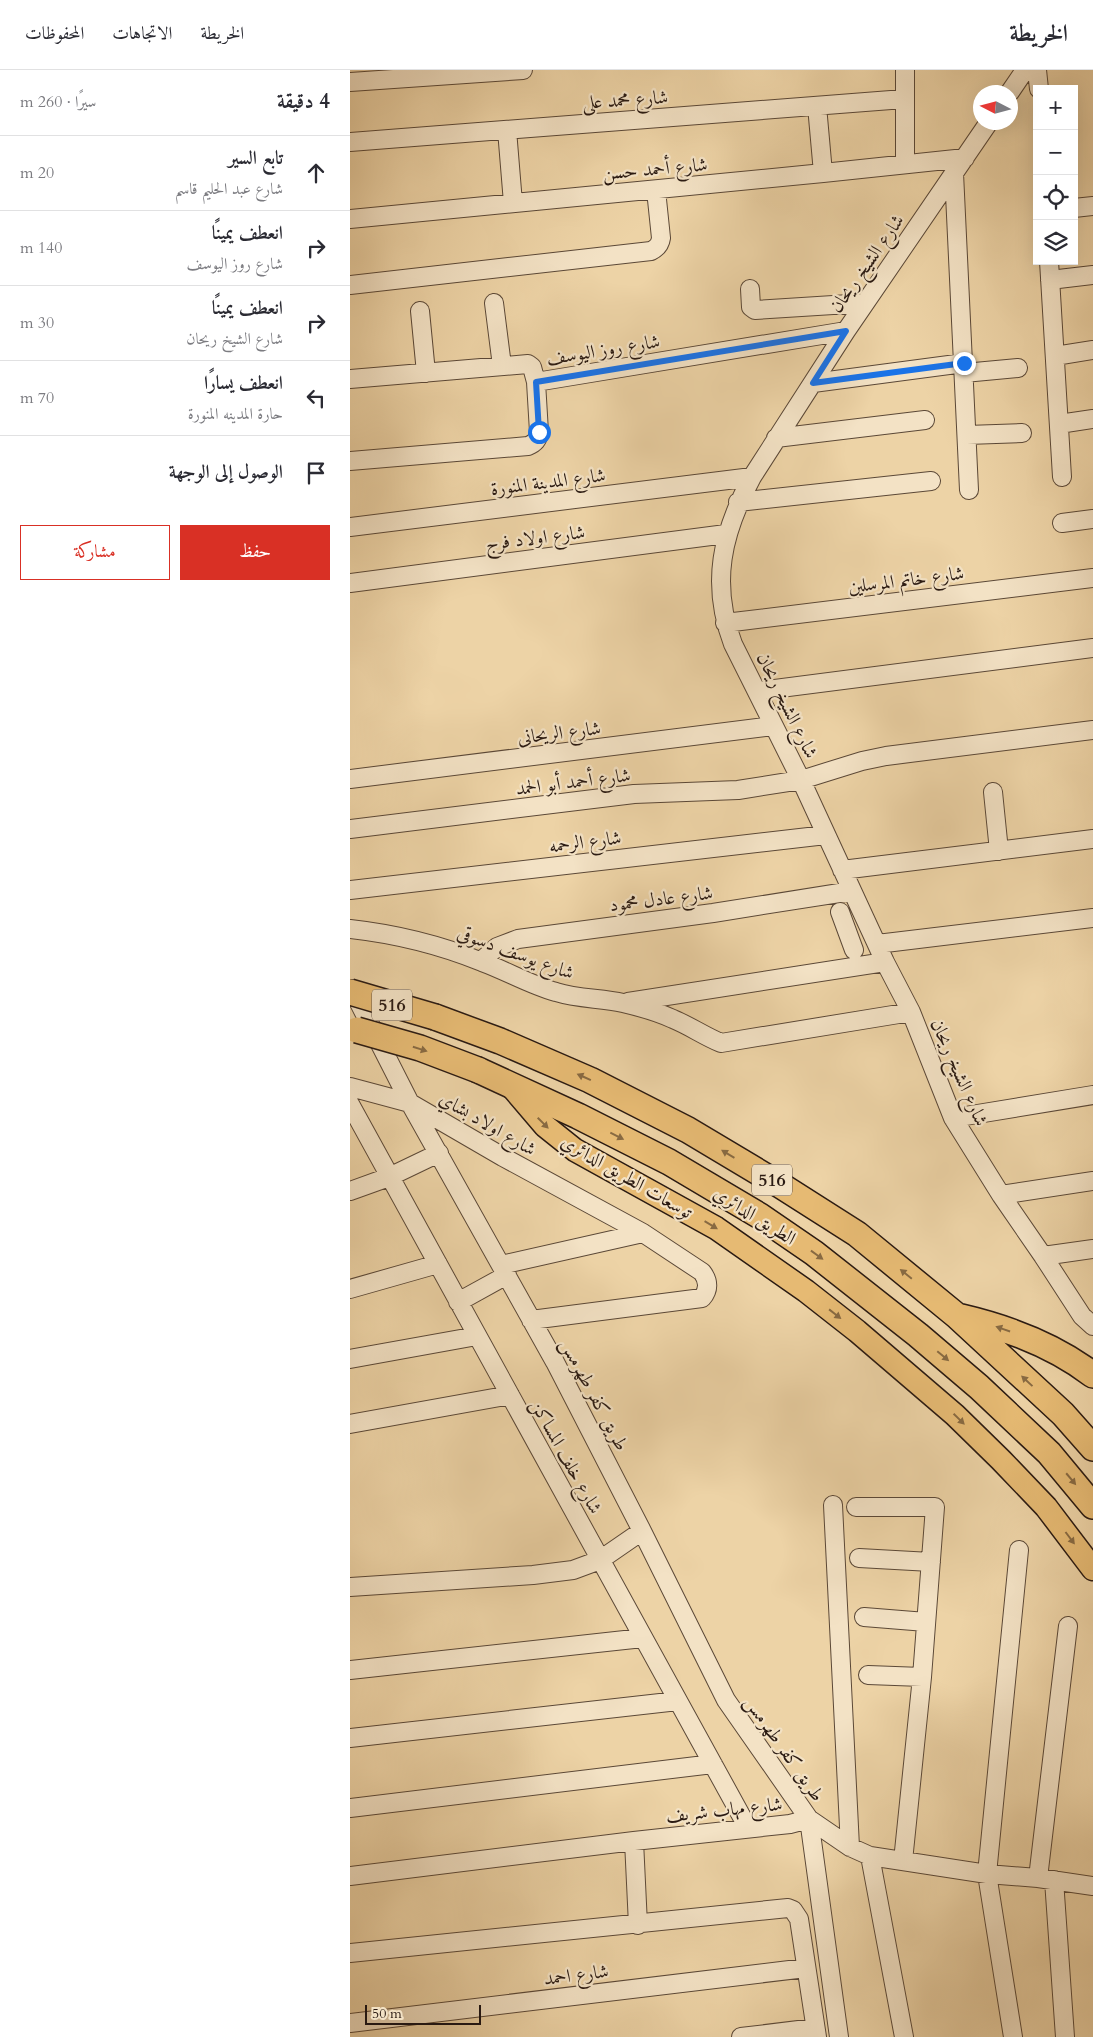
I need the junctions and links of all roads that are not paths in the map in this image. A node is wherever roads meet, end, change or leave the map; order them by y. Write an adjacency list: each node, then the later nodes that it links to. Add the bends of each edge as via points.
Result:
1 (523, 70): 5 (street)
2 (905, 70): 8 (street)
3 (1025, 70): 6 (street)
4 (1037, 70): 7 (street)
5 (350, 82)
6 (1015, 85)
7 (1039, 85)
8 (904, 99): 9 (street, شارع محمد على); 14 (street)
9 (817, 106): 10 (street, شارع محمد على); 16 (street)
10 (507, 130): 12 (street, شارع محمد على); 18 (street)
11 (984, 130): 13 (street, شارع الشيخ ريحان)
12 (350, 142)
13 (965, 158): 14 (street, شارع أحمد حسن); 15 (street, شارع الشيخ ريحان)
14 (905, 164): 16 (street, شارع أحمد حسن)
15 (954, 173): 28 (street, شارع الشيخ ريحان); 34 (street)
16 (823, 174): 17 (street, شارع أحمد حسن)
17 (656, 190): 18 (street, شارع أحمد حسن); 25 (street, via 661,238 656,249 650,251)
18 (513, 203): 21 (street, شارع أحمد حسن)
19 (1093, 206): 20 (street)
20 (1078, 208)
21 (350, 219)
22 (1049, 265): 24 (street)
23 (1093, 275): 24 (street)
24 (1050, 280): 32 (street)
25 (350, 285)
26 (750, 289): 28 (street, via 751,307 755,310)
27 (494, 303): 33 (street)
28 (865, 303): 30 (street, شارع الشيخ ريحان)
29 (420, 311): 36 (street)
30 (846, 331): 38 (street, شارع روز اليوسف); 39 (street, شارع الشيخ ريحان)
31 (1093, 350): 32 (street)
32 (1055, 356): 42 (street)
33 (502, 366): 36 (street, شارع روز اليوسف); 38 (street, شارع روز اليوسف, via 528,364)
34 (964, 368): 35 (street); 39 (street); 44 (street)
35 (1018, 368)
36 (426, 372): 37 (street, شارع روز اليوسف)
37 (350, 379)
38 (536, 382): 46 (street, via 539,432 534,444)
39 (813, 383): 45 (street, شارع الشيخ ريحان)
40 (1093, 419): 42 (street)
41 (925, 420): 45 (street)
42 (1059, 424): 48 (street)
43 (1022, 432): 44 (street)
44 (967, 435): 50 (street)
45 (776, 438): 47 (street, شارع الشيخ ريحان)
46 (350, 461)
47 (752, 477): 51 (street, شارع الشيخ ريحان); 54 (street, شارع المدينة المنورة)
48 (1062, 477)
49 (931, 481): 51 (street)
50 (969, 490)
51 (738, 502): 55 (street, شارع الشيخ ريحان)
52 (1093, 519): 53 (street)
53 (1062, 523)
54 (350, 527)
55 (726, 534): 57 (street, شارع اولاد فرج); 58 (street, شارع الشيخ ريحان, via 722,564)
56 (1093, 578): 58 (street, شارع خاتم المرسلين)
57 (350, 583)
58 (725, 623): 60 (street, شارع الشيخ ريحان)
59 (1093, 648): 60 (street)
60 (758, 691): 61 (street, شارع الشيخ ريحان)
61 (773, 726): 63 (street, شارع الريحانى); 64 (street, شارع الشيخ ريحان)
62 (1093, 730): 64 (street, شارع أحمد أبو الحمد, via 886,756)
63 (350, 780)
64 (801, 780): 66 (street, شارع أحمد أبو الحمد, via 722,791 634,794); 67 (street, شارع الشيخ ريحان)
65 (993, 792): 69 (street)
66 (350, 829)
67 (826, 835): 70 (street, شارع الشيخ ريحان); 71 (street, شارع الرحمه)
68 (1093, 839): 69 (street)
69 (999, 851): 70 (street)
70 (842, 870): 72 (street, شارع الشيخ ريحان)
71 (350, 890)
72 (852, 891): 76 (street, شارع الشيخ ريحان); 77 (street, شارع عادل محمود, via 518,939 498,947)
73 (840, 912): 76 (street, via 852,945)
74 (1093, 918): 76 (street)
75 (350, 929): 77 (street, شارع يوسف دسوقي, via 423,942)
76 (874, 938): 78 (street, شارع الشيخ ريحان)
77 (481, 961): 81 (street, شارع يوسف دسوقي, via 556,992)
78 (885, 962): 81 (street); 82 (street, شارع الشيخ ريحان)
79 (350, 984): 87 (street, طريق كفر طهرمس)
80 (350, 992): 102 (highway, الطريق الدائري / 516, one-way to 80, bridge, via 857,1234 688,1130 590,1080 500,1041)
81 (622, 1003): 82 (street, شارع يوسف دسوقي, via 673,1019 721,1043)
82 (911, 1012): 89 (street, شارع الشيخ ريحان)
83 (353, 1029): 84 (highway, الطريق الدائري / 516, one-way to 84, bridge, via 420,1048)
84 (511, 1086): 112 (highway, الطريق الدائري / 516, one-way to 112, via 669,1162 760,1216 814,1253 979,1387 1049,1453); 119 (main road, توسعات الطريق الدائري, one-way to 119, via 545,1126 575,1150 716,1228 828,1308 907,1372 975,1434 1046,1507)
85 (350, 1087): 87 (street, شارع اولاد بشاي)
86 (1093, 1095): 89 (street)
87 (410, 1103): 90 (street, طريق كفر طهرمس); 95 (street, شارع اولاد بشاي)
88 (350, 1106): 91 (street, شارع خلف المساكن)
89 (953, 1118): 94 (street, شارع الشيخ ريحان)
90 (439, 1153): 91 (street); 99 (street, طريق كفر طهرمس)
91 (389, 1177): 93 (street); 98 (street, شارع خلف المساكن)
92 (1093, 1181): 94 (street)
93 (350, 1192)
94 (1000, 1195): 97 (street, شارع الشيخ ريحان)
95 (643, 1233): 99 (street); 104 (street, شارع اولاد بشاي, via 702,1272 707,1286 702,1298)
96 (1093, 1249): 97 (street)
97 (1044, 1256): 103 (street, شارع الشيخ ريحان)
98 (438, 1264): 100 (street); 101 (street, شارع خلف المساكن)
99 (504, 1270): 101 (street); 104 (street, طريق كفر طهرمس)
100 (350, 1289)
101 (458, 1302): 105 (street, شارع خلف المساكن)
102 (957, 1316): 107 (highway, one-way to 102, via 1070,1359 1026,1337); 110 (highway, الطريق الدائري / 516, one-way to 102, via 1063,1414)
103 (1090, 1319)
104 (531, 1320): 114 (street, طريق كفر طهرمس)
105 (477, 1336): 106 (street); 108 (street, شارع خلف المساكن)
106 (350, 1359)
107 (1093, 1375)
108 (510, 1395): 109 (street); 117 (street, شارع خلف المساكن)
109 (350, 1424)
110 (1093, 1448)
111 (833, 1505): 135 (street)
112 (1093, 1506)
113 (856, 1507): 118 (street, via 935,1507)
114 (642, 1531): 117 (street); 132 (street, طريق كفر طهرمس, via 726,1700)
115 (1020, 1550): 138 (street)
116 (859, 1558): 118 (street)
117 (600, 1560): 120 (street, via 559,1572); 124 (street, شارع خلف المساكن)
118 (930, 1562): 122 (street)
119 (1093, 1569)
120 (350, 1587)
121 (864, 1617): 122 (street)
122 (926, 1622): 127 (street)
123 (1068, 1626): 140 (street)
124 (643, 1638): 125 (street); 128 (street, شارع خلف المساكن)
125 (350, 1670)
126 (868, 1675): 127 (street)
127 (922, 1677): 137 (street)
128 (678, 1701): 129 (street); 130 (street, شارع خلف المساكن)
129 (350, 1738)
130 (713, 1764): 131 (street); 133 (street, شارع خلف المساكن)
131 (350, 1808)
132 (809, 1819): 133 (street, شارع مهاب شريف); 135 (street, شارع مهاب شريف); 148 (street)
133 (748, 1828): 134 (street, شارع مهاب شريف)
134 (634, 1841): 139 (street, شارع مهاب شريف); 142 (street)
135 (850, 1847): 136 (street, شارع مهاب شريف)
136 (870, 1856): 137 (street, شارع مهاب شريف); 149 (street)
137 (903, 1861): 138 (street, شارع مهاب شريف)
138 (987, 1874): 140 (street, شارع مهاب شريف); 150 (street)
139 (350, 1876)
140 (1046, 1879): 141 (street, شارع مهاب شريف); 151 (street)
141 (1093, 1886)
142 (638, 1924): 143 (street); 144 (street, via 788,1908 799,1919)
143 (350, 1953)
144 (806, 1968): 145 (street, شارع احمد); 146 (street)
145 (350, 2023)
146 (816, 2033): 147 (street)
147 (741, 2037)
148 (839, 2037)
149 (904, 2037)
150 (1013, 2037)
151 (1066, 2037)

